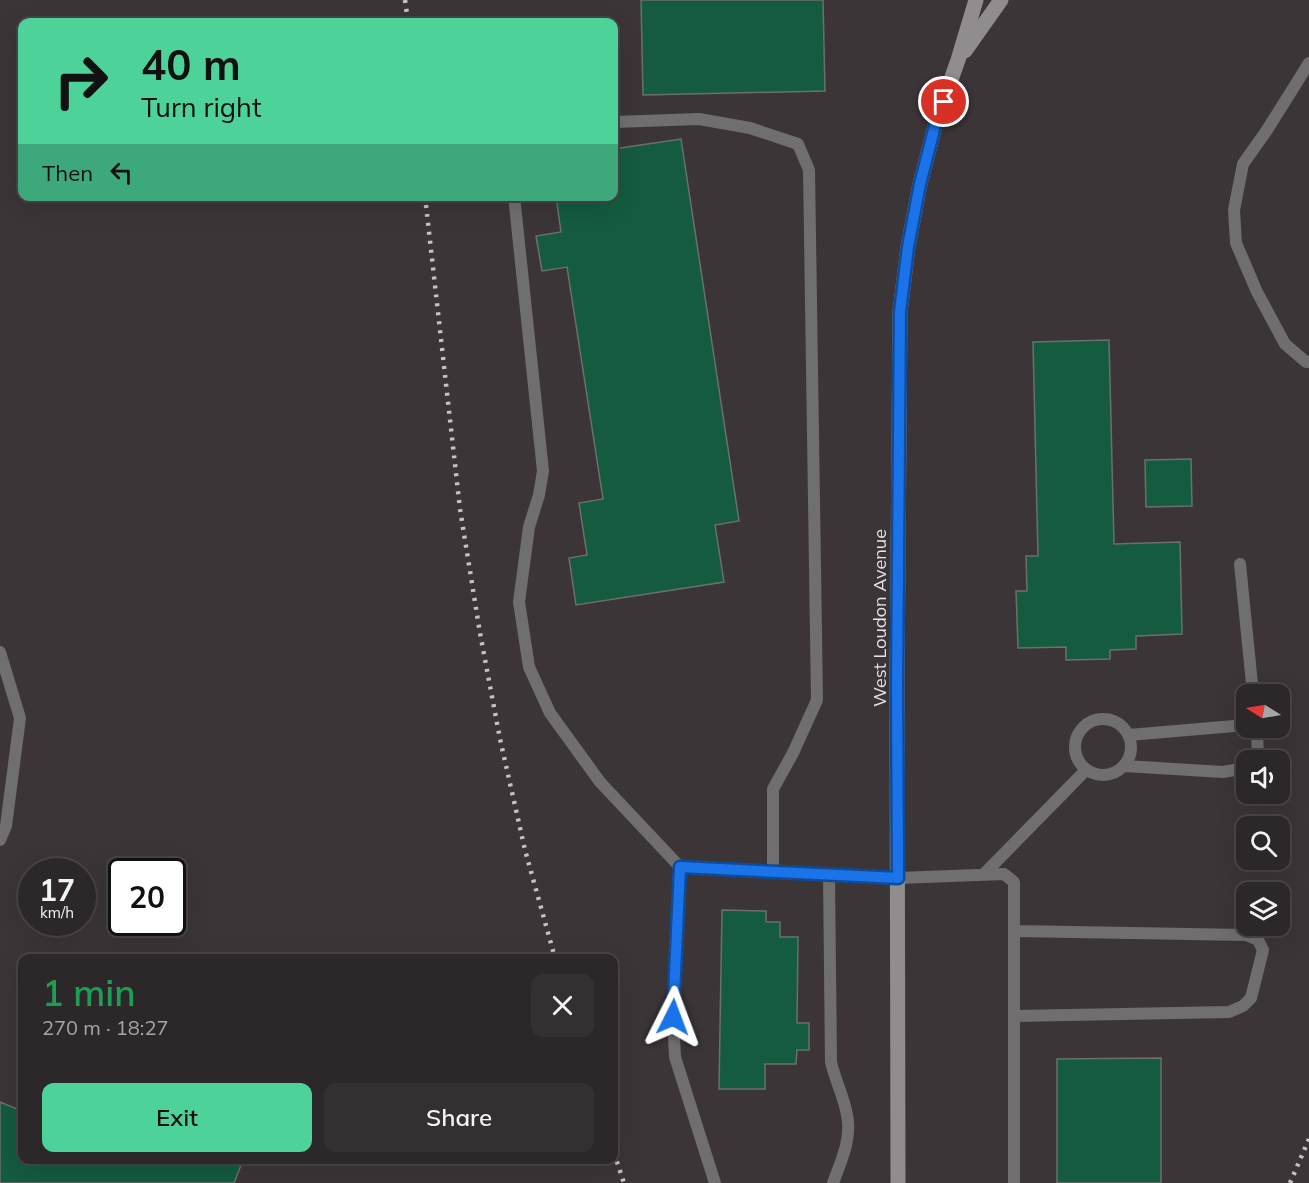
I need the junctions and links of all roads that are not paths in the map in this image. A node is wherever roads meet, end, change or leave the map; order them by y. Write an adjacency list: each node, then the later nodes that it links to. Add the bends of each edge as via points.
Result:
1 (976, 0): 3 (main road, West Loudon Avenue)
2 (1000, 0): 3 (main road, West Loudon Avenue)
3 (958, 60): 21 (main road, West Loudon Avenue, via 920,184 900,312)
4 (1309, 63): 7 (lane, via 1243,164 1234,210 1236,243 1257,292 1284,344)
5 (618, 122): 18 (lane, via 699,119 750,128 798,144 809,170 817,700 773,789)
6 (515, 201): 17 (lane, via 543,471 529,527 519,602 529,668 550,713 600,782)
7 (1309, 362)
8 (1240, 564): 10 (lane)
9 (0, 652): 16 (lane, via 20,718 6,826)
10 (1252, 684)
11 (1236, 726): 12 (lane)
12 (1129, 735): 13 (lane, via 1131,754); 14 (lane, via 1116,722 1108,720 1083,728 1075,745)
13 (1125, 766): 14 (lane, via 1104,776); 15 (lane)
14 (1086, 770): 19 (lane)
15 (1236, 770)
16 (0, 840)
17 (680, 867): 18 (lane); 24 (lane, via 673,1017 675,1058)
18 (773, 873): 20 (lane)
19 (983, 875): 21 (lane); 22 (lane, via 1004,874 1014,882)
20 (829, 876): 21 (lane); 25 (lane, via 831,1062 849,1132)
21 (898, 878): 26 (main road, West Loudon Avenue)
22 (1015, 931): 23 (lane); 23 (lane, via 1246,935 1258,940 1263,950 1251,998 1229,1012)
23 (1014, 1016): 27 (lane)
24 (715, 1183)
25 (833, 1183)
26 (898, 1183)
27 (1014, 1183)

